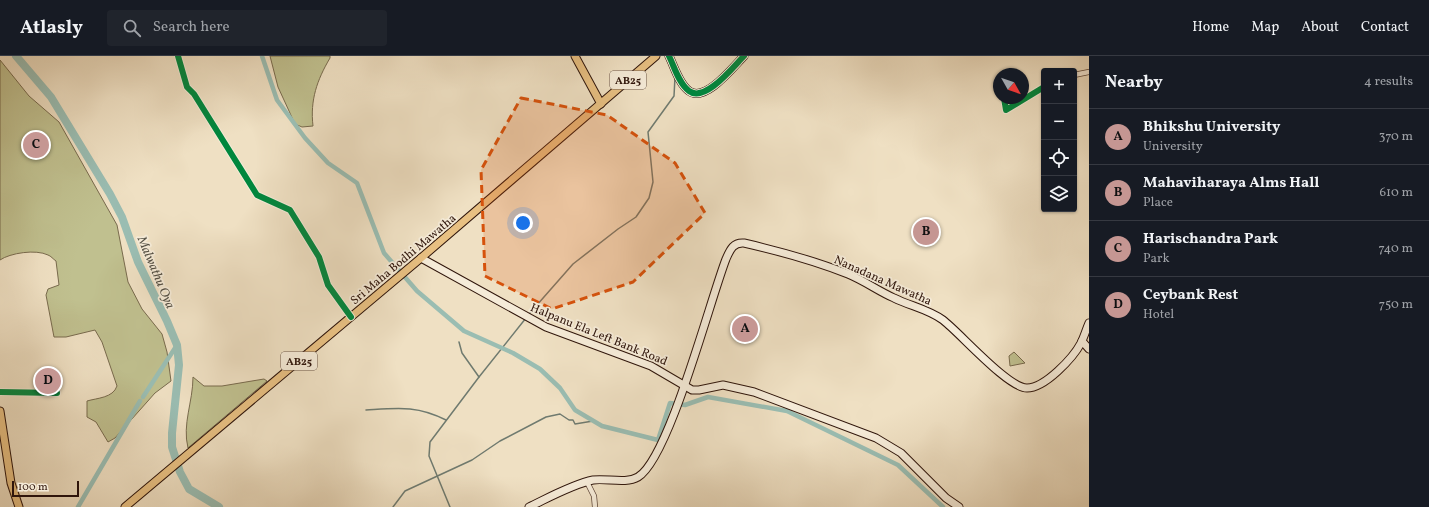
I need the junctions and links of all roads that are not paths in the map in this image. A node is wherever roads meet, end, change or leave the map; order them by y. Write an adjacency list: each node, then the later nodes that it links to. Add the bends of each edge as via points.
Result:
1 (178, 56): 14 (street, via 187,87 194,94 257,195 290,210 319,257 328,285)
2 (575, 56): 10 (main road)
3 (656, 56): 10 (main road, Sri Maha Bodhi Mawatha / AB25)
4 (669, 56): 5 (main road, via 685,87 692,93 701,94 712,87)
5 (744, 56)
6 (1089, 72): 7 (street)
7 (1077, 74)
8 (1041, 89): 9 (street)
9 (1029, 96)
10 (601, 104): 13 (main road, Sri Maha Bodhi Mawatha / AB25)
11 (1005, 104): 12 (street, via 1006,110)
12 (1015, 104)
13 (421, 258): 14 (main road, Sri Maha Bodhi Mawatha / AB25); 18 (main road, Halpanu Ela Left Bank Road, via 532,320 668,374)
14 (351, 317): 24 (main road, Sri Maha Bodhi Mawatha / AB25)
15 (1089, 323): 16 (main road)
16 (1082, 341): 17 (main road); 18 (main road, Nanadana Mawatha, via 1065,364 1052,376 1033,387 1022,388 974,350 945,321 931,313 894,299 849,274 788,254 740,243 732,248 726,260)
17 (1089, 349)
18 (682, 388): 22 (main road, via 659,449 644,473 633,479); 27 (main road, Halpanu Ela Left Bank Road, via 696,390 723,386 754,392 876,438 901,454 946,498)
19 (0, 392): 20 (street)
20 (57, 393)
21 (0, 411): 23 (main road, via 11,483)
22 (587, 482): 25 (main road); 26 (street, via 594,496)
23 (19, 507)
24 (125, 507)
25 (529, 507)
26 (595, 507)
27 (959, 507)

